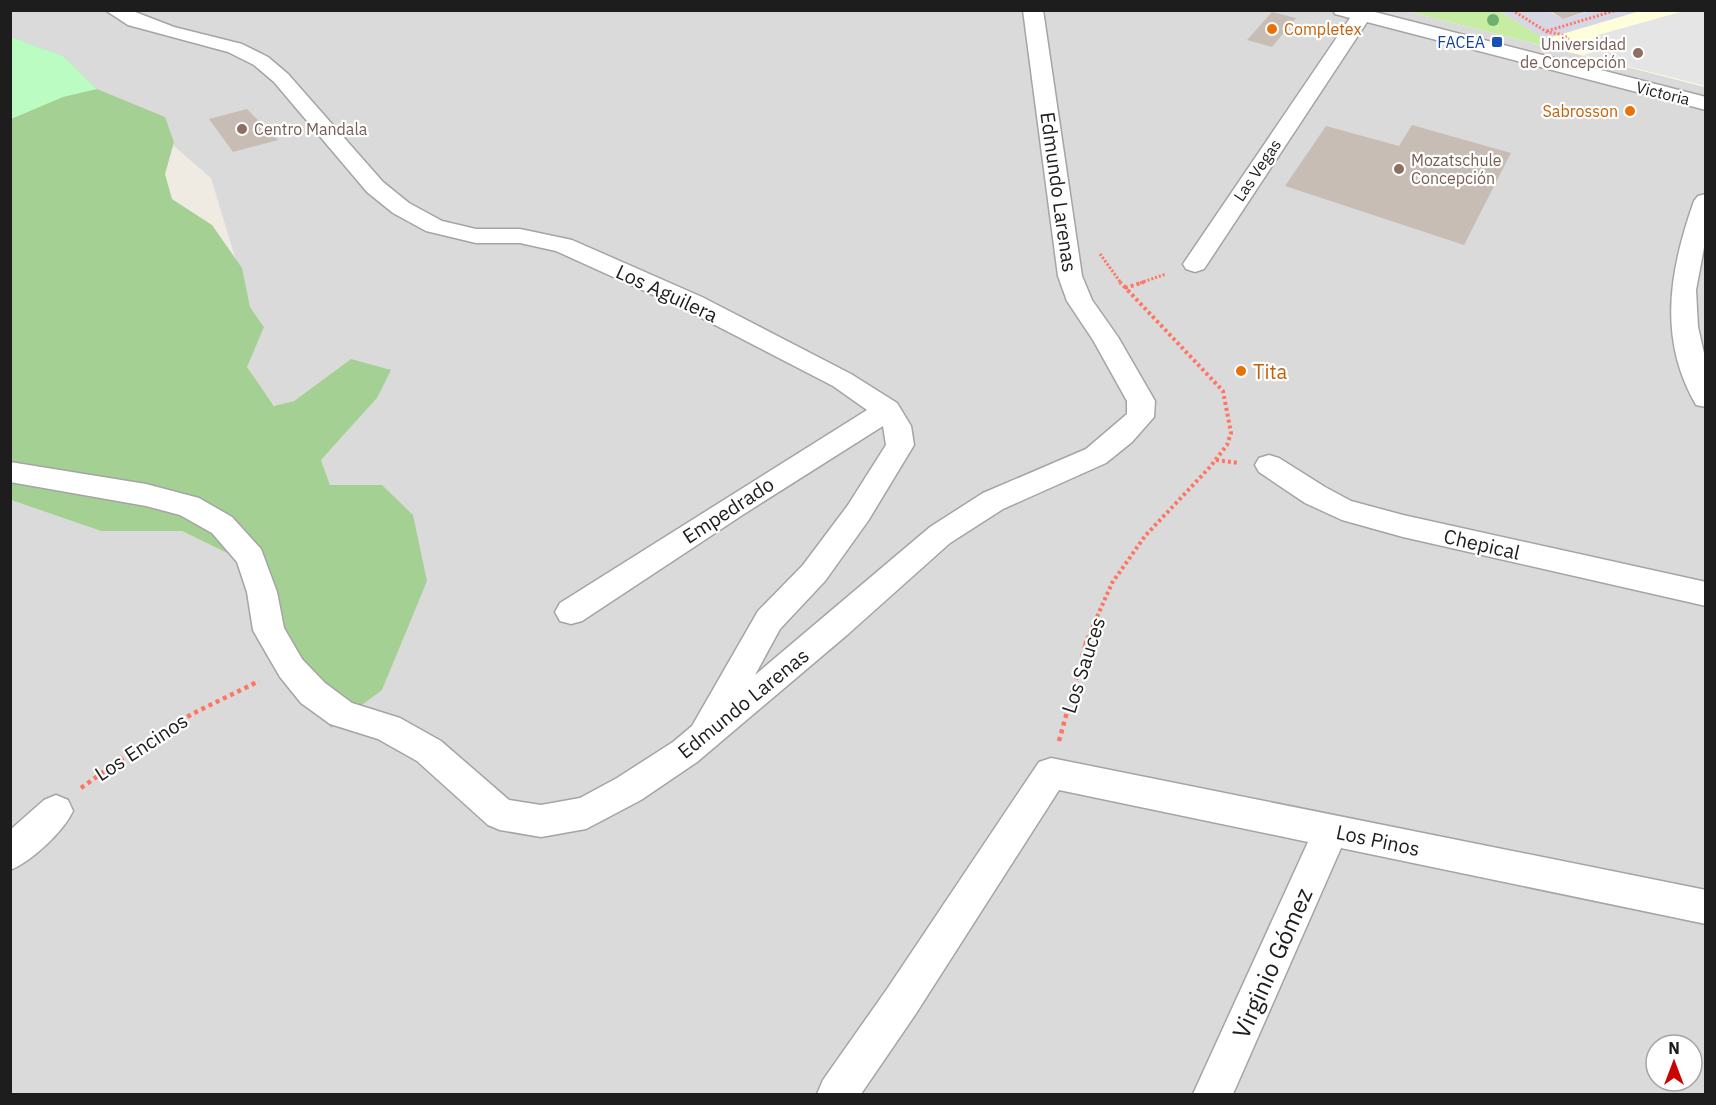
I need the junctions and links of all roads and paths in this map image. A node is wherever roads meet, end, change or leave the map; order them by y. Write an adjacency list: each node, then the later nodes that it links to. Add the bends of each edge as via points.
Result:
1 (114, 10): 14 (street, Los Aguilera, via 135,21 235,48 261,61 281,78 375,187 434,226 476,236 520,236 563,245 693,303 842,380)
2 (1033, 10): 20 (street, Edmundo Larenas, via 1070,276 1080,301 1141,401 1140,417 1096,456 993,501 940,535)
3 (1512, 10): 6 (path)
4 (1617, 10): 6 (path)
5 (1351, 13): 8 (street, Victoria); 11 (street, Las Vegas)
6 (1547, 32): 7 (path)
7 (1560, 34)
8 (1706, 104)
9 (1706, 201): 13 (street, via 1689,254 1684,286 1689,348)
10 (1096, 248): 12 (path, Los Sauces)
11 (1195, 264): 12 (path)
12 (1125, 288): 21 (path, Los Sauces, via 1223,391 1231,433 1210,467 1145,536 1112,582 1085,645)
13 (1706, 398)
14 (887, 410): 18 (street, Empedrado); 20 (street, via 897,426 900,445 858,513 814,573 769,620)
15 (1269, 465): 17 (street, Chepical, via 1342,508 1403,526)
16 (10, 472): 19 (street, Edmundo Larenas, via 146,495 189,506 222,525 250,557 269,630)
17 (1706, 594)
18 (571, 612)
19 (291, 668): 20 (street, Edmundo Larenas, via 313,693 342,714 388,728 429,751 500,814 541,821 586,813); 22 (path, Los Encinos, via 192,714 88,781)
20 (702, 739)
21 (1051, 773): 23 (street, Los Pinos); 26 (street)
22 (56, 811): 24 (street)
23 (1331, 831): 25 (street, Los Pinos); 27 (street, Virginio Gómez)
24 (10, 854)
25 (1706, 907)
26 (837, 1095)
27 (1213, 1095)

